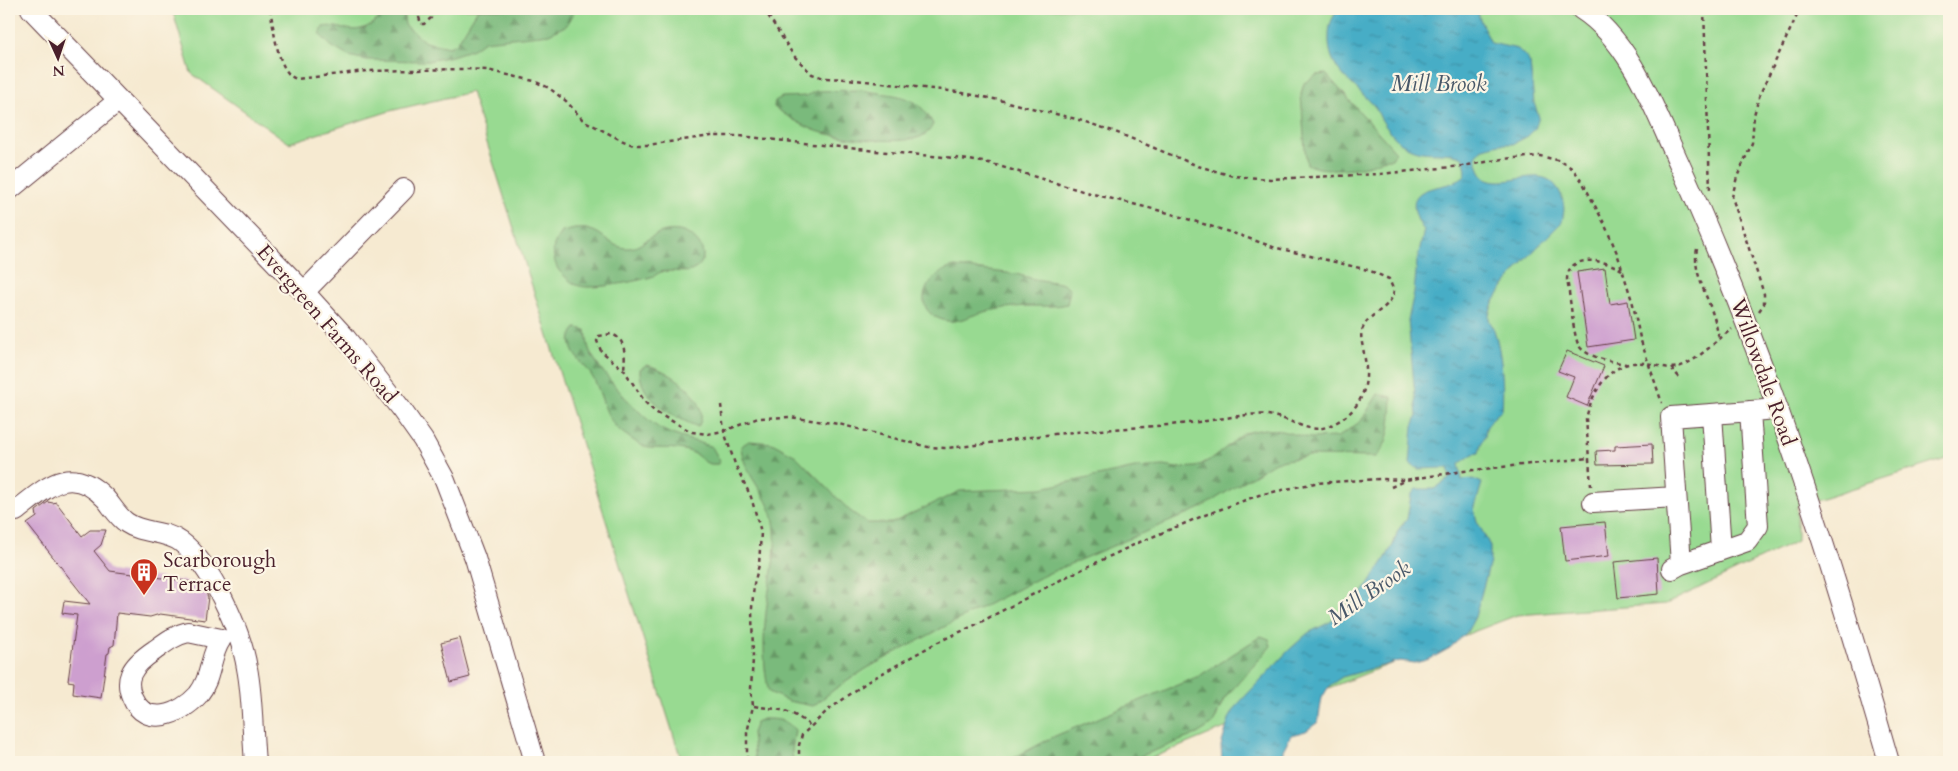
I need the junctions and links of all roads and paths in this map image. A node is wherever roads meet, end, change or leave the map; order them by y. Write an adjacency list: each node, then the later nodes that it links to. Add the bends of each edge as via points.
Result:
1 (31, 9): 9 (street, Evergreen Farms Road)
2 (270, 9): 28 (path, via 282,63 288,75 297,79 366,71 487,70 534,81 549,88 583,120 633,144 740,136 989,163 1165,212 1273,247 1368,270 1385,276 1393,287 1393,296 1386,307 1370,317 1362,329 1367,375 1359,402 1344,418 1321,429 1306,428 1263,414 944,448 928,447 839,424 790,417 758,418)
3 (420, 9): 4 (path, via 421,24 431,18)
4 (431, 9)
5 (764, 9): 14 (path, via 794,56 812,74 999,100 1113,131 1198,166 1233,176 1270,179 1380,174 1540,156 1556,159 1578,175 1604,223)
6 (1581, 9): 13 (street, Willowdale Road, via 1598,21 1621,47)
7 (1704, 9): 12 (path)
8 (1800, 9): 16 (path, via 1760,94 1754,115 1752,143 1732,197 1765,300 1763,308)
9 (119, 100): 11 (street); 15 (street, Evergreen Farms Road)
10 (404, 189): 15 (street)
11 (9, 190)
12 (1710, 195)
13 (1706, 224): 16 (street, Willowdale Road); 17 (path, via 1696,251 1696,262)
14 (1623, 270): 18 (path); 19 (path, via 1608,262 1588,261 1572,266 1567,272 1567,280 1580,348 1597,357)
15 (304, 292): 40 (street, Evergreen Farms Road, via 344,336 401,409 445,480 475,558)
16 (1744, 320): 17 (path); 24 (street, Willowdale Road)
17 (1719, 338): 20 (path, via 1692,361)
18 (1649, 363): 19 (path); 20 (path); 27 (path)
19 (1626, 364): 29 (path, via 1613,370 1602,382 1588,409)
20 (1671, 368): 22 (path)
21 (624, 370): 21 (path, via 621,340 611,334 599,336 597,342 601,351); 28 (path, via 645,402 660,415 692,432)
22 (1680, 378)
23 (721, 405): 28 (path)
24 (1778, 409): 25 (street); 43 (street, Willowdale Road, via 1858,655)
25 (1750, 411): 26 (street); 35 (street, via 1758,526 1747,541)
26 (1712, 414): 27 (street); 35 (street)
27 (1671, 417): 32 (street)
28 (724, 432): 37 (path, via 734,464 754,505 761,532 752,608 751,688)
29 (1588, 458): 30 (path); 33 (path)
30 (1405, 480): 31 (path); 38 (path, via 1315,483 1259,495 1140,542 936,643 867,682 827,711)
31 (1391, 487)
32 (1676, 496): 33 (street); 35 (street, via 1676,567)
33 (1593, 502)
34 (16, 510): 36 (street, via 55,482 72,480 87,485 105,498 133,527 174,538 189,549 213,581)
35 (1721, 550)
36 (229, 636): 36 (street, via 180,634 145,656 134,668 130,679 130,693 139,708 154,715 171,714 194,699 208,680 213,653); 39 (street, via 248,669)
37 (754, 706): 38 (path, via 786,710); 41 (path, via 747,733)
38 (812, 727): 42 (path, via 802,735)
39 (255, 762)
40 (534, 762)
41 (747, 762)
42 (798, 762)
43 (1889, 762)

